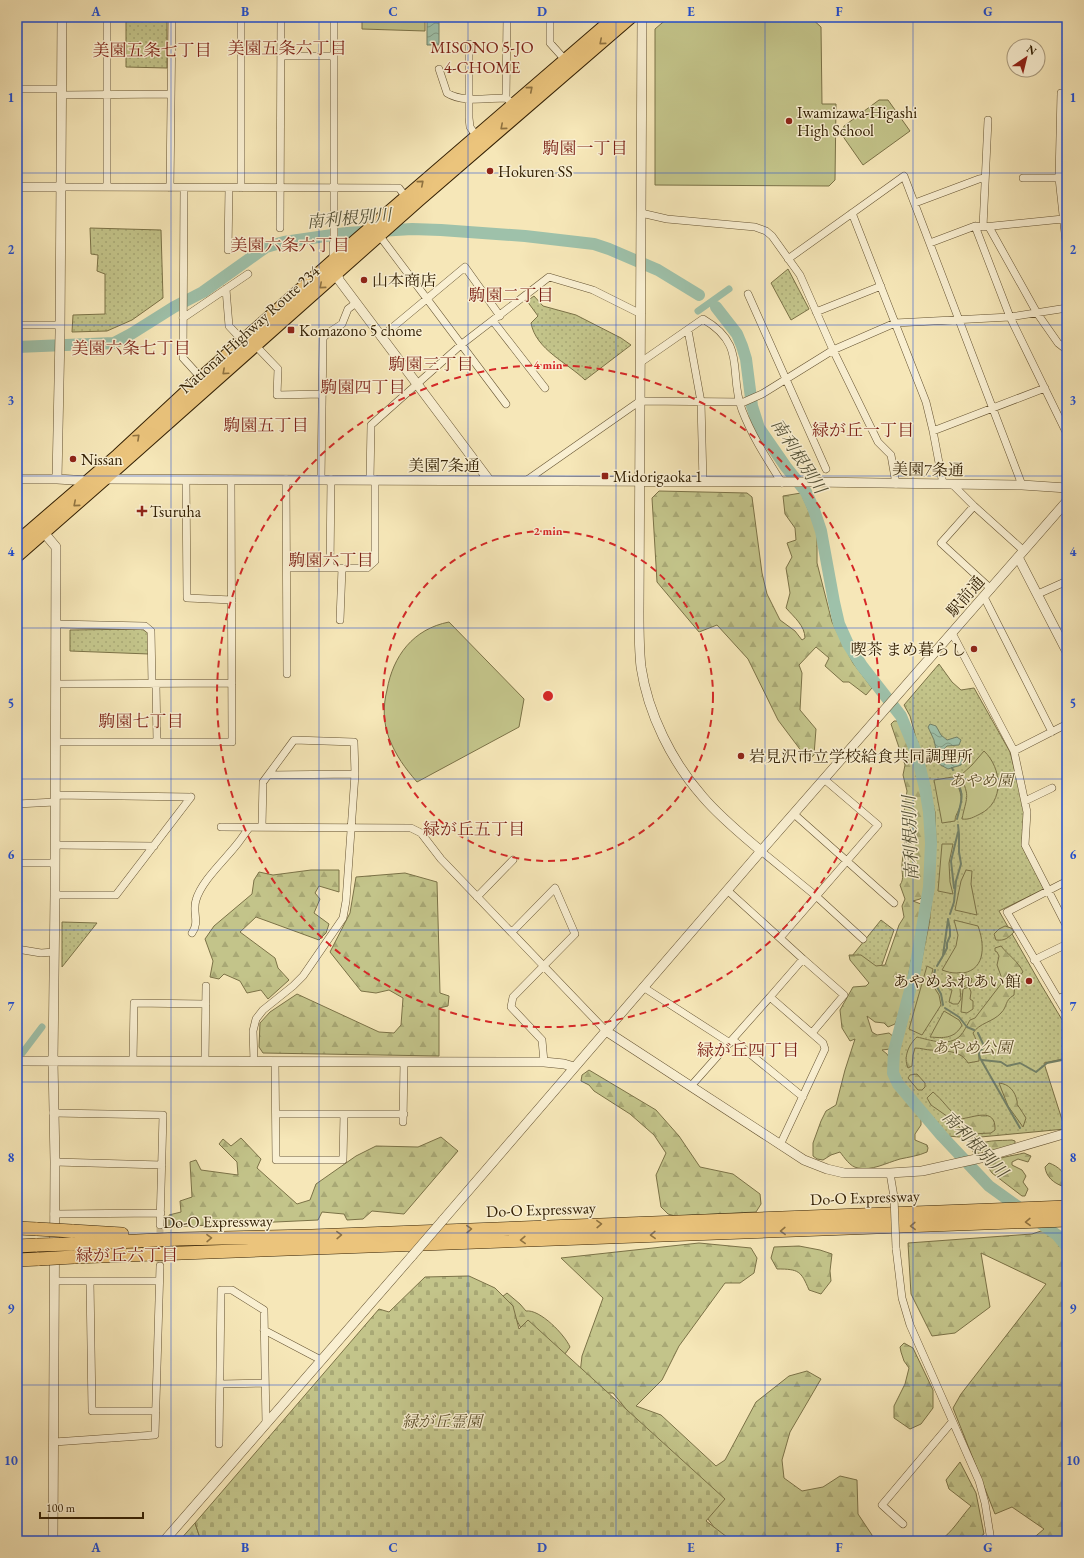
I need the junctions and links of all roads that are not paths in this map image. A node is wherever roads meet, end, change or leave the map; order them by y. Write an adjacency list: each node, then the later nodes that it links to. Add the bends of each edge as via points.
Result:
1 (62, 17): 18 (street)
2 (107, 17): 20 (street)
3 (172, 17): 21 (street)
4 (241, 17): 35 (street)
5 (281, 17): 13 (street)
6 (334, 17): 14 (street)
7 (507, 17): 23 (street)
8 (550, 17): 15 (street, via 550,43)
9 (615, 17): 15 (highway, National Highway Route 234)
10 (631, 17): 15 (highway, National Highway Route 234, one-way to 15)
11 (642, 17): 40 (street)
12 (469, 44): 22 (street)
13 (281, 56): 14 (street); 36 (street)
14 (334, 56): 37 (street)
15 (568, 64): 23 (highway, National Highway Route 234)
16 (439, 69): 22 (street, via 447,93)
17 (17, 89): 18 (street)
18 (61, 92): 20 (street); 30 (street)
19 (1067, 93): 28 (street, via 1061,93)
20 (108, 94): 21 (street); 31 (street)
21 (171, 94): 32 (street)
22 (469, 98): 23 (street); 25 (street, via 470,127)
23 (514, 104): 25 (highway, National Highway Route 234)
24 (988, 120): 26 (street)
25 (480, 140): 38 (highway, National Highway Route 234)
26 (985, 178): 39 (street); 43 (street)
27 (1023, 178): 28 (street)
28 (1059, 178): 42 (street)
29 (17, 187): 30 (street)
30 (60, 187): 31 (street); 70 (street)
31 (108, 187): 32 (street)
32 (170, 188): 33 (street)
33 (184, 188): 34 (street); 63 (street)
34 (229, 188): 35 (street); 48 (street)
35 (240, 188): 36 (street)
36 (281, 188): 37 (street); 44 (street)
37 (335, 188): 38 (street, via 399,188); 47 (street)
38 (409, 201): 45 (highway, National Highway Route 234, via 398,219); 51 (highway, National Highway Route 234, via 382,218)
39 (915, 203): 41 (street, via 904,176); 46 (street)
40 (641, 213): 50 (street, via 667,219 760,228 772,236); 62 (street)
41 (852, 213): 50 (street); 54 (street)
42 (1063, 218): 43 (street); 49 (street)
43 (982, 227): 46 (street); 61 (street); 65 (street)
44 (280, 228)
45 (376, 238): 52 (highway, National Highway Route 234); 57 (street)
46 (930, 243): 66 (street)
47 (334, 244): 51 (street)
48 (228, 250)
49 (1067, 251)
50 (788, 259): 60 (street, via 800,275)
51 (334, 260): 52 (street); 73 (highway, National Highway Route 234)
52 (336, 273): 58 (street); 75 (highway, National Highway Route 234, one-way to 75)
53 (248, 274): 55 (street)
54 (881, 286): 60 (street); 68 (street)
55 (226, 289): 63 (street); 73 (street, via 229,326)
56 (748, 294): 79 (street)
57 (428, 299): 64 (street, via 465,267); 72 (street); 74 (street)
58 (356, 303): 72 (street); 84 (street, via 348,309 342,324 323,338)
59 (1067, 308): 61 (street)
60 (816, 312): 76 (street)
61 (1037, 313): 65 (street); 77 (street, via 1058,343)
62 (641, 314): 64 (street, via 592,290 549,277); 78 (street)
63 (183, 315): 80 (street, via 183,358)
64 (500, 316): 67 (street)
65 (1010, 318): 66 (street); 83 (street)
66 (959, 320): 68 (street); 89 (street)
67 (493, 321): 74 (street); 82 (street)
68 (895, 323): 76 (street); 90 (street, via 926,402)
69 (17, 325): 70 (street)
70 (60, 329): 95 (street)
71 (688, 330): 78 (street); 86 (street); 87 (street, via 703,319 725,337 733,353)
72 (381, 337): 81 (street)
73 (243, 341): 75 (street); 80 (highway, National Highway Route 234)
74 (462, 344): 81 (street); 88 (street)
75 (255, 345): 80 (highway, National Highway Route 234, one-way to 80); 84 (street, via 278,369 277,395)
76 (833, 350): 79 (street); 108 (street, via 878,442 891,455)
77 (1067, 350)
78 (641, 362): 85 (street)
79 (787, 380): 87 (street); 92 (street)
80 (205, 382): 93 (highway, National Highway Route 234); 104 (highway, National Highway Route 234, one-way to 80)
81 (417, 385): 101 (street, via 371,425); 102 (street)
82 (545, 388)
83 (1045, 388): 89 (street); 91 (street)
84 (322, 394): 99 (street)
85 (640, 401): 86 (street); 103 (street); 105 (street)
86 (701, 402): 87 (street); 106 (street)
87 (741, 402): 107 (street, via 762,450)
88 (506, 404)
89 (992, 409): 90 (street); 110 (street)
90 (933, 431): 109 (street)
91 (1067, 434)
92 (826, 470)
93 (106, 478): 96 (street, 美園7条通); 104 (street, 美園7条通); 114 (highway, National Highway Route 234, one-way to 114)
94 (17, 479): 95 (street, 美園7条通)
95 (57, 479): 104 (street, 美園7条通)
96 (186, 479): 97 (street, 美園7条通); 125 (street, via 187,598)
97 (231, 479): 98 (street, 美園7条通); 125 (street)
98 (286, 479): 99 (street, 美園7条通); 118 (street)
99 (321, 479): 100 (street, 美園7条通)
100 (331, 479): 101 (street, 美園7条通); 119 (street)
101 (372, 479): 102 (street, 美園7条通); 120 (street, via 375,561 367,568)
102 (489, 480): 103 (street, 美園7条通)
103 (527, 480): 105 (street, 美園7条通)
104 (87, 481): 114 (highway, National Highway Route 234)
105 (640, 481): 106 (street, 美園7条通); 153 (street, via 640,652 645,686 653,713 688,779 703,798)
106 (703, 482): 107 (street, 美園7条通)
107 (785, 483): 108 (street, 美園7条通)
108 (896, 484): 109 (street, 美園7条通)
109 (947, 484): 110 (street, 美園7条通); 113 (street)
110 (1022, 485): 111 (street, 美園7条通)
111 (1067, 488)
112 (1067, 501): 116 (street, 駅前通)
113 (974, 506): 116 (street); 122 (street, via 941,543)
114 (40, 528): 115 (highway, National Highway Route 234); 117 (highway, National Highway Route 234); 127 (street, via 56,547)
115 (18, 538)
116 (1021, 554): 122 (street, 駅前通); 123 (street)
117 (17, 556)
118 (287, 568): 119 (street); 130 (street)
119 (330, 568): 120 (street)
120 (342, 568): 126 (street)
121 (1067, 581): 123 (street)
122 (991, 588): 124 (street, 駅前通)
123 (1038, 594): 129 (street)
124 (984, 597): 128 (street, 駅前通); 135 (street)
125 (232, 600): 131 (street)
126 (340, 620)
127 (56, 624): 132 (street); 133 (street, via 145,626 151,631)
128 (952, 634): 138 (street); 141 (street, 駅前通)
129 (1067, 652)
130 (287, 674)
131 (232, 683): 133 (street); 137 (street, via 232,742)
132 (56, 684): 133 (street); 136 (street)
133 (154, 684): 137 (street)
134 (1067, 724): 135 (street)
135 (1052, 732): 138 (street)
136 (56, 742): 137 (street); 143 (street)
137 (157, 742)
138 (1014, 750): 144 (street)
139 (355, 774): 140 (street); 140 (street, via 354,742 294,740); 149 (street)
140 (269, 775): 147 (street, via 263,782)
141 (824, 779): 146 (street, 駅前通); 155 (street, via 878,825)
142 (1052, 788): 144 (street)
143 (55, 799): 145 (street); 151 (street); 152 (street, via 192,797)
144 (1025, 801): 160 (street, via 1025,844)
145 (17, 804)
146 (794, 814): 153 (street, 駅前通); 155 (street)
147 (262, 826): 149 (street); 150 (street)
148 (221, 827): 150 (street)
149 (352, 827): 163 (street, via 411,828 421,833 441,859); 190 (street, via 343,918 303,976 256,1019 253,1031)
150 (249, 828): 167 (street, via 206,883 196,900 197,921)
151 (55, 845): 152 (street); 157 (street)
152 (154, 846): 161 (street, via 116,895)
153 (761, 851): 159 (street, 駅前通); 162 (street)
154 (513, 860): 163 (street)
155 (847, 860): 162 (street); 164 (street)
156 (17, 863): 157 (street)
157 (55, 863): 161 (street)
158 (1067, 881): 160 (street)
159 (727, 890): 168 (street); 177 (street, 駅前通)
160 (1048, 890): 165 (street); 174 (street, via 1007,912)
161 (55, 895): 172 (street)
162 (816, 896): 168 (street); 169 (street)
163 (477, 897): 166 (street)
164 (894, 903)
165 (1067, 927)
166 (512, 932): 175 (street); 175 (street, via 555,888 575,934)
167 (192, 933)
168 (780, 938): 173 (street)
169 (863, 939)
170 (1067, 944): 174 (street)
171 (17, 948): 172 (street, via 41,953)
172 (54, 952): 187 (street)
173 (803, 959): 179 (street); 184 (street, via 844,995)
174 (1034, 960): 180 (street)
175 (544, 966): 183 (street); 193 (street, via 513,997 511,1007 542,1040)
176 (206, 986): 181 (street)
177 (644, 987): 183 (street, 駅前通); 185 (street)
178 (1067, 995): 180 (street)
179 (770, 997): 184 (street); 185 (street)
180 (1058, 999): 182 (street)
181 (206, 1004): 188 (street, via 134,1003); 189 (street)
182 (1067, 1014)
183 (606, 1031): 194 (street, 駅前通); 195 (street)
184 (812, 1033): 196 (street, via 823,1043 825,1049)
185 (732, 1041): 195 (street); 196 (street)
186 (19, 1061): 187 (street)
187 (53, 1061): 188 (street); 197 (street)
188 (133, 1061): 189 (street)
189 (205, 1061): 190 (street)
190 (254, 1061): 191 (street)
191 (275, 1062): 192 (street); 198 (street)
192 (404, 1062): 193 (street); 200 (street)
193 (544, 1062): 194 (street)
194 (574, 1067): 221 (street, 駅前通, bridge)
195 (691, 1086): 203 (street)
196 (803, 1097): 203 (street)
197 (53, 1113): 204 (street); 205 (street, via 163,1115)
198 (276, 1114): 199 (street); 199 (street, via 276,1160 343,1160)
199 (344, 1114): 200 (street)
200 (404, 1114): 201 (street)
201 (403, 1122)
202 (1067, 1133): 206 (street, via 955,1164 922,1171)
203 (780, 1145): 206 (street, via 804,1160 826,1169 844,1173)
204 (54, 1162): 205 (street); 209 (street)
205 (162, 1164): 208 (street)
206 (890, 1173): 225 (street, bridge, via 902,1298)
207 (1067, 1207): 213 (highway, Do-O Expressway, one-way to 207, via 312,1236)
208 (160, 1213): 209 (street); 211 (street)
209 (54, 1214): 217 (street)
210 (1067, 1220): 215 (highway, Do-O Expressway, one-way to 215, bridge)
211 (160, 1225)
212 (17, 1228): 213 (highway, bridge, via 37,1229)
213 (72, 1238): 214 (highway, bridge)
214 (17, 1246)
215 (17, 1260)
216 (160, 1266): 219 (street)
217 (54, 1281): 218 (street); 227 (street)
218 (90, 1281): 219 (street); 224 (street, via 92,1411)
219 (159, 1281): 224 (street)
220 (264, 1330): 221 (street); 222 (street); 223 (street, via 264,1310 232,1290 220,1290)
221 (322, 1360): 226 (street, 駅前通)
222 (265, 1383): 223 (street); 226 (street)
223 (220, 1384): 228 (street)
224 (156, 1411): 227 (street, via 156,1435)
225 (952, 1422): 229 (street, via 882,1505); 232 (street, via 979,1481)
226 (266, 1424): 231 (street, 駅前通)
227 (54, 1442): 230 (street)
228 (219, 1444)
229 (903, 1524)
230 (54, 1541)
231 (164, 1541)
232 (992, 1541)

